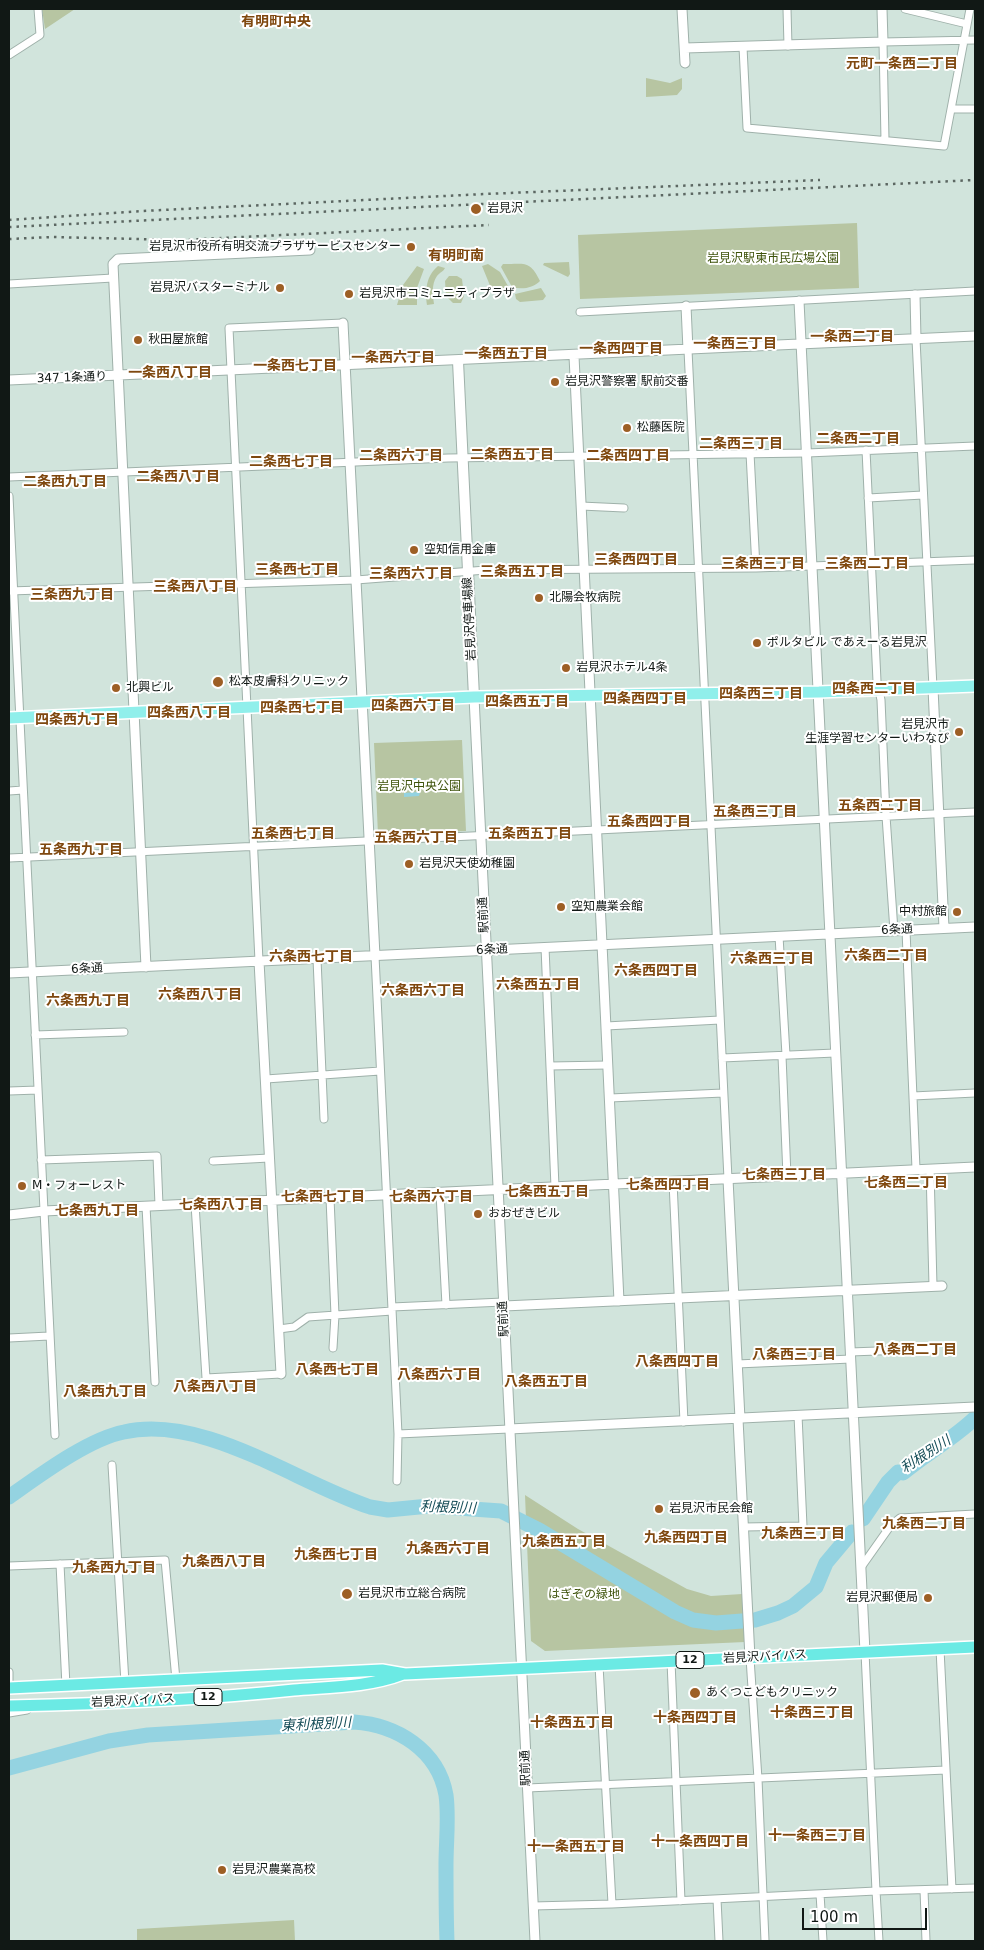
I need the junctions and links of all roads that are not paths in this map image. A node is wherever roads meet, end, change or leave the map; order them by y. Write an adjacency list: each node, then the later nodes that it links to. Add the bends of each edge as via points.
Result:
1 (38, 9): 15 (street, via 40,35)
2 (682, 9): 14 (street)
3 (787, 9): 12 (street)
4 (882, 9): 11 (street)
5 (905, 9): 7 (street)
6 (970, 9): 8 (street)
7 (930, 12): 8 (street)
8 (967, 24): 9 (street)
9 (965, 40): 10 (street); 11 (street); 17 (street)
10 (975, 40)
11 (883, 42): 12 (street); 19 (street)
12 (788, 46): 13 (street)
13 (744, 47): 14 (street); 19 (street, via 747,128)
14 (685, 48): 16 (street)
15 (9, 55)
16 (685, 63)
17 (951, 109): 18 (street); 19 (street, via 944,146)
18 (975, 109)
19 (885, 140)
20 (310, 250): 21 (street, via 118,259 113,264)
21 (113, 278): 22 (street); 37 (street)
22 (9, 284)
23 (975, 291): 24 (street)
24 (915, 295): 25 (street); 30 (street)
25 (799, 301): 26 (street); 31 (street)
26 (686, 306): 27 (street); 32 (street)
27 (580, 312)
28 (343, 323): 35 (street); 36 (street, via 229,328)
29 (975, 336): 30 (street, 347 1条通り)
30 (916, 340): 31 (street, 347 1条通り); 40 (street)
31 (802, 345): 32 (street, 347 1条通り); 44 (street)
32 (688, 350): 33 (street, 347 1条通り); 42 (street)
33 (574, 356): 34 (street, 347 1条通り); 45 (street)
34 (458, 361): 35 (street, 347 1条通り); 46 (main road, 岩見沢停車場線)
35 (346, 366): 36 (street, 347 1条通り); 47 (street)
36 (231, 371): 37 (street, 347 1条通り); 48 (street)
37 (117, 377): 38 (street, 347 1条通り); 49 (street)
38 (9, 380)
39 (975, 446): 40 (street)
40 (921, 448): 41 (street); 51 (street)
41 (866, 450): 44 (street); 53 (street)
42 (692, 453): 43 (street); 45 (street); 61 (street)
43 (750, 453): 44 (street); 60 (street)
44 (807, 453): 59 (street)
45 (578, 455): 46 (street); 54 (street)
46 (462, 457): 47 (street); 63 (main road, 岩見沢停車場線)
47 (350, 462): 48 (street); 64 (street)
48 (236, 467): 49 (street); 65 (street)
49 (122, 472): 50 (street); 66 (street)
50 (9, 478)
51 (923, 495): 53 (street); 57 (street)
52 (9, 496): 67 (street)
53 (868, 498): 58 (street)
54 (581, 506): 55 (street); 62 (street)
55 (624, 508)
56 (975, 560): 57 (street)
57 (926, 561): 58 (street); 69 (street)
58 (872, 564): 59 (street); 70 (street)
59 (812, 567): 60 (street); 71 (street)
60 (756, 568): 61 (street)
61 (698, 569): 62 (street); 72 (street)
62 (585, 570): 63 (street, via 486,570); 73 (street)
63 (468, 573): 64 (street); 74 (main road, 岩見沢停車場線)
64 (356, 580): 65 (street); 75 (street)
65 (241, 583): 66 (street); 76 (street)
66 (128, 587): 67 (street); 77 (street)
67 (11, 591): 78 (street)
68 (975, 686): 69 (main road)
69 (933, 688): 70 (main road); 82 (street)
70 (879, 690): 71 (main road); 83 (street)
71 (818, 692): 72 (main road); 84 (street)
72 (705, 693): 73 (main road); 85 (street)
73 (590, 695): 74 (main road); 86 (street)
74 (474, 697): 75 (main road); 87 (street, 駅前通)
75 (362, 702): 76 (main road); 88 (street)
76 (248, 707): 77 (main road); 89 (street)
77 (134, 713): 78 (main road); 90 (street)
78 (15, 718): 79 (street)
79 (23, 790): 80 (street); 92 (street)
80 (9, 791)
81 (975, 812): 82 (street)
82 (939, 814): 83 (street); 94 (street)
83 (886, 816): 84 (street); 96 (street)
84 (825, 819): 85 (street); 97 (street)
85 (711, 825): 86 (street); 99 (street)
86 (597, 830): 87 (street); 100 (street)
87 (480, 836): 88 (street); 102 (street, 駅前通)
88 (369, 841): 89 (street); 103 (street)
89 (254, 846): 90 (street); 105 (street)
90 (141, 852): 92 (street); 106 (street)
91 (9, 858): 92 (street)
92 (27, 858): 107 (street)
93 (975, 926): 94 (street, 6条通)
94 (944, 928): 95 (street, 6条通)
95 (906, 930): 96 (street, 6条通); 125 (street)
96 (894, 931): 97 (street, 6条通)
97 (830, 934): 98 (street, 6条通); 113 (street)
98 (779, 936): 99 (street, 6条通); 114 (street)
99 (716, 939): 100 (street, 6条通); 109 (street)
100 (602, 945): 101 (street, 6条通); 110 (street)
101 (545, 947): 102 (street, 6条通); 117 (street)
102 (486, 950): 103 (street, 6条通); 140 (street, 駅前通)
103 (375, 956): 104 (street, 6条通); 118 (street)
104 (317, 959): 105 (street, 6条通); 119 (street)
105 (259, 961): 106 (street, 6条通); 120 (street)
106 (146, 967): 107 (street, 6条通)
107 (33, 972): 108 (street, 6条通); 112 (street)
108 (9, 973)
109 (720, 1020): 110 (street); 115 (street)
110 (606, 1026): 116 (street)
111 (124, 1032): 112 (street)
112 (35, 1035): 121 (street)
113 (835, 1053): 114 (street); 134 (street)
114 (784, 1056): 115 (street); 135 (street)
115 (722, 1058): 123 (street)
116 (608, 1064): 117 (street); 126 (street)
117 (550, 1066): 139 (street)
118 (380, 1072): 119 (street); 142 (street)
119 (323, 1075): 120 (street); 127 (street)
120 (266, 1078): 128 (street)
121 (38, 1090): 122 (street); 129 (street)
122 (9, 1091)
123 (723, 1093): 126 (street); 136 (street)
124 (975, 1093): 125 (street)
125 (913, 1096): 132 (street)
126 (610, 1098): 138 (street)
127 (324, 1119)
128 (269, 1158): 130 (street); 144 (street)
129 (41, 1160): 146 (street, via 157,1156); 148 (street)
130 (213, 1161)
131 (975, 1167): 133 (street)
132 (916, 1169): 133 (street); 134 (street)
133 (930, 1169): 150 (street)
134 (843, 1173): 135 (street); 151 (street)
135 (787, 1176): 136 (street)
136 (728, 1179): 137 (street); 152 (street)
137 (673, 1182): 138 (street); 153 (street)
138 (614, 1184): 139 (street); 154 (street)
139 (555, 1187): 140 (street)
140 (498, 1189): 141 (street); 156 (street, 駅前通)
141 (440, 1193): 142 (street); 155 (street)
142 (387, 1195): 143 (street); 157 (street)
143 (330, 1198): 144 (street); 158 (street)
144 (272, 1201): 145 (street); 159 (street)
145 (195, 1204): 146 (street); 166 (street, via 206,1378)
146 (159, 1205): 147 (street)
147 (146, 1206): 148 (street); 167 (street)
148 (44, 1210): 149 (street); 160 (street)
149 (9, 1215)
150 (938, 1286): 151 (street)
151 (847, 1289): 152 (street); 164 (street)
152 (734, 1295): 153 (street); 165 (street)
153 (679, 1298): 154 (street); 172 (street)
154 (619, 1301): 156 (street)
155 (446, 1304): 156 (street); 157 (street)
156 (504, 1304): 173 (street, 駅前通)
157 (392, 1309): 158 (street); 174 (street)
158 (335, 1315): 159 (street, via 308,1317 294,1327); 162 (street)
159 (279, 1329): 166 (street)
160 (50, 1336): 161 (street); 175 (street)
161 (9, 1338)
162 (332, 1348)
163 (933, 1349): 164 (street)
164 (851, 1356): 165 (street); 169 (street)
165 (737, 1364): 171 (street)
166 (281, 1374)
167 (155, 1382)
168 (975, 1407): 169 (street)
169 (853, 1413): 170 (street); 183 (street)
170 (798, 1415): 171 (street); 179 (street, via 803,1526)
171 (739, 1419): 172 (street); 179 (street)
172 (684, 1422): 173 (street)
173 (509, 1429): 174 (street); 190 (street, 駅前通)
174 (398, 1434): 177 (street)
175 (55, 1435)
176 (112, 1466): 180 (street)
177 (397, 1481)
178 (975, 1514): 183 (street, via 900,1518 891,1525)
179 (744, 1527): 187 (street)
180 (118, 1562): 181 (street); 193 (street, via 165,1560); 194 (street)
181 (60, 1564): 182 (street); 195 (street)
182 (9, 1566)
183 (862, 1566): 186 (street)
184 (975, 1647): 185 (highway, 岩見沢バイパス / 12)
185 (940, 1649): 186 (highway, 岩見沢バイパス / 12); 200 (street)
186 (865, 1652): 187 (highway, 岩見沢バイパス / 12); 201 (street)
187 (750, 1658): 188 (highway, 岩見沢バイパス / 12); 202 (street)
188 (671, 1661): 189 (highway, 岩見沢バイパス / 12); 203 (street)
189 (599, 1665): 190 (highway, 岩見沢バイパス / 12); 204 (street)
190 (523, 1668): 192 (highway, 岩見沢バイパス / 12); 205 (street, 駅前通)
191 (9, 1672): 196 (street)
192 (405, 1674): 193 (highway, 岩見沢バイパス / 12, via 382,1670); 197 (highway, 岩見沢バイパス / 12, via 382,1682 277,1692)
193 (176, 1680): 194 (highway, 岩見沢バイパス / 12)
194 (125, 1683): 195 (highway, 岩見沢バイパス / 12)
195 (66, 1686): 196 (highway, 岩見沢バイパス / 12)
196 (9, 1688)
197 (64, 1704): 198 (highway, 岩見沢バイパス / 12); 199 (street)
198 (9, 1706)
199 (9, 1713)
200 (946, 1770): 201 (street); 207 (street)
201 (870, 1773): 202 (street); 209 (street)
202 (758, 1778): 203 (street); 211 (street)
203 (676, 1782): 204 (street); 213 (street)
204 (606, 1786): 205 (street); 214 (street)
205 (527, 1788): 215 (street, 駅前通)
206 (975, 1888): 207 (street)
207 (952, 1889): 208 (street)
208 (924, 1890): 209 (street); 221 (street)
209 (876, 1891): 210 (street); 220 (street)
210 (820, 1894): 211 (street); 219 (street)
211 (763, 1897): 212 (street); 218 (street)
212 (717, 1899): 213 (street); 217 (street)
213 (681, 1901): 214 (street)
214 (612, 1904): 215 (street)
215 (533, 1906): 216 (street, 駅前通)
216 (534, 1941)
217 (719, 1941)
218 (765, 1941)
219 (823, 1941)
220 (879, 1941)
221 (926, 1941)

